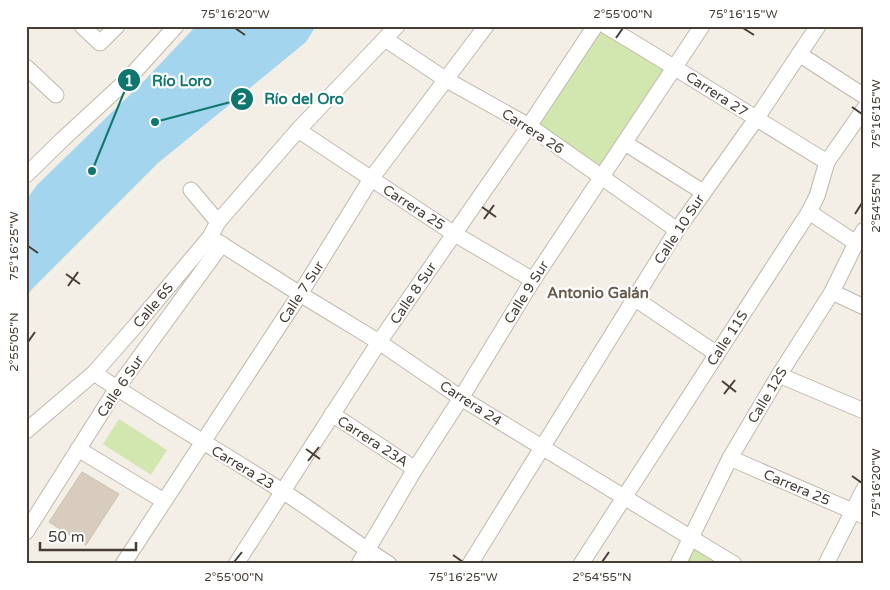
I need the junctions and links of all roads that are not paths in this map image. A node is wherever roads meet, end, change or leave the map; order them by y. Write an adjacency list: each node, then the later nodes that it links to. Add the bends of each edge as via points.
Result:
1 (82, 26): 2 (street, via 100,43)
2 (117, 26)
3 (176, 26): 23 (street, via 128,79)
4 (396, 26): 10 (street, Calle 6 Sur)
5 (486, 26): 14 (street, Calle 7 Sur)
6 (595, 26): 19 (street, Calle 8 Sur)
7 (606, 26): 12 (street, Carrera 27)
8 (702, 26): 12 (street, Calle 9 Sur)
9 (818, 26): 11 (street, Calle 10 Sur)
10 (385, 39): 14 (street, Carrera 26); 20 (street, Calle 6 Sur)
11 (799, 54): 16 (street); 18 (street, Calle 10 Sur)
12 (675, 67): 18 (street, Carrera 27); 21 (street, Calle 9 Sur)
13 (26, 68): 15 (street)
14 (446, 79): 19 (street, Carrera 26); 25 (street, Calle 7 Sur)
15 (56, 95)
16 (864, 96)
17 (864, 109): 22 (street, Calle 11S)
18 (756, 119): 22 (street, Carrera 27); 27 (street, Calle 10 Sur)
19 (529, 126): 24 (street, Carrera 26); 32 (street, Calle 8 Sur)
20 (298, 130): 25 (street, Carrera 25); 29 (street, Calle 6 Sur)
21 (625, 143): 24 (street, Calle 9 Sur); 27 (street)
22 (827, 162): 28 (street, Calle 11S)
23 (26, 176)
24 (602, 177): 30 (street, Carrera 26); 35 (street, Calle 9 Sur)
25 (371, 179): 32 (street, Carrera 25); 37 (street, Calle 7 Sur)
26 (191, 190): 29 (street)
27 (703, 192): 30 (street, Calle 10 Sur)
28 (809, 212): 34 (street); 41 (street, Calle 11S)
29 (218, 222): 33 (street, Calle 6 Sur)
30 (677, 230): 38 (street, Calle 10 Sur)
31 (864, 230): 34 (street, Calle 12S)
32 (454, 233): 35 (street, Carrera 25); 40 (street, Calle 8 Sur)
33 (216, 240): 37 (street, Carrera 24); 42 (street, Calle 6S); 44 (street, Calle 6 Sur)
34 (856, 243): 36 (street, Calle 12S)
35 (533, 280): 45 (street, Calle 9 Sur)
36 (832, 292): 39 (street); 43 (street, Calle 12S)
37 (300, 294): 40 (street, Carrera 24); 49 (street, Calle 7 Sur)
38 (634, 298): 41 (street); 50 (street, Calle 10 Sur)
39 (864, 307)
40 (380, 342): 45 (street, Carrera 24); 47 (street, Calle 8 Sur)
41 (717, 354): 56 (street, Calle 11S)
42 (94, 373): 44 (street, Carrera 23); 48 (street, Calle 6S)
43 (779, 375): 46 (street); 52 (street, Calle 12S)
44 (117, 388): 49 (street, Carrera 23); 51 (street, Calle 6 Sur)
45 (461, 398): 50 (street, Carrera 24); 53 (street, Calle 9 Sur)
46 (864, 411)
47 (332, 414): 53 (street, Carrera 23A); 55 (street, Calle 8 Sur)
48 (26, 431)
49 (202, 442): 55 (street, Carrera 23); 57 (street, Calle 7 Sur)
50 (542, 447): 56 (street, Carrera 24); 66 (street, Calle 10 Sur)
51 (78, 449): 57 (street); 59 (street, Calle 6 Sur)
52 (730, 458): 58 (street, Carrera 25); 60 (street, Calle 12S)
53 (415, 469): 61 (street, Calle 9 Sur)
54 (864, 488): 58 (street)
55 (283, 492): 61 (street, Carrera 23); 63 (street, Calle 8 Sur)
56 (624, 497): 60 (street, Carrera 24); 67 (street, Calle 11S)
57 (164, 500): 62 (street, Calle 7 Sur)
58 (858, 514): 70 (street)
59 (26, 532)
60 (690, 537): 68 (street, Calle 12S); 69 (street, Carrera 24)
61 (368, 551): 64 (street, Calle 9 Sur); 65 (street, Carrera 23)
62 (124, 564)
63 (236, 564)
64 (359, 564)
65 (389, 564)
66 (470, 564)
67 (581, 564)
68 (678, 564)
69 (734, 564)
70 (826, 564)

